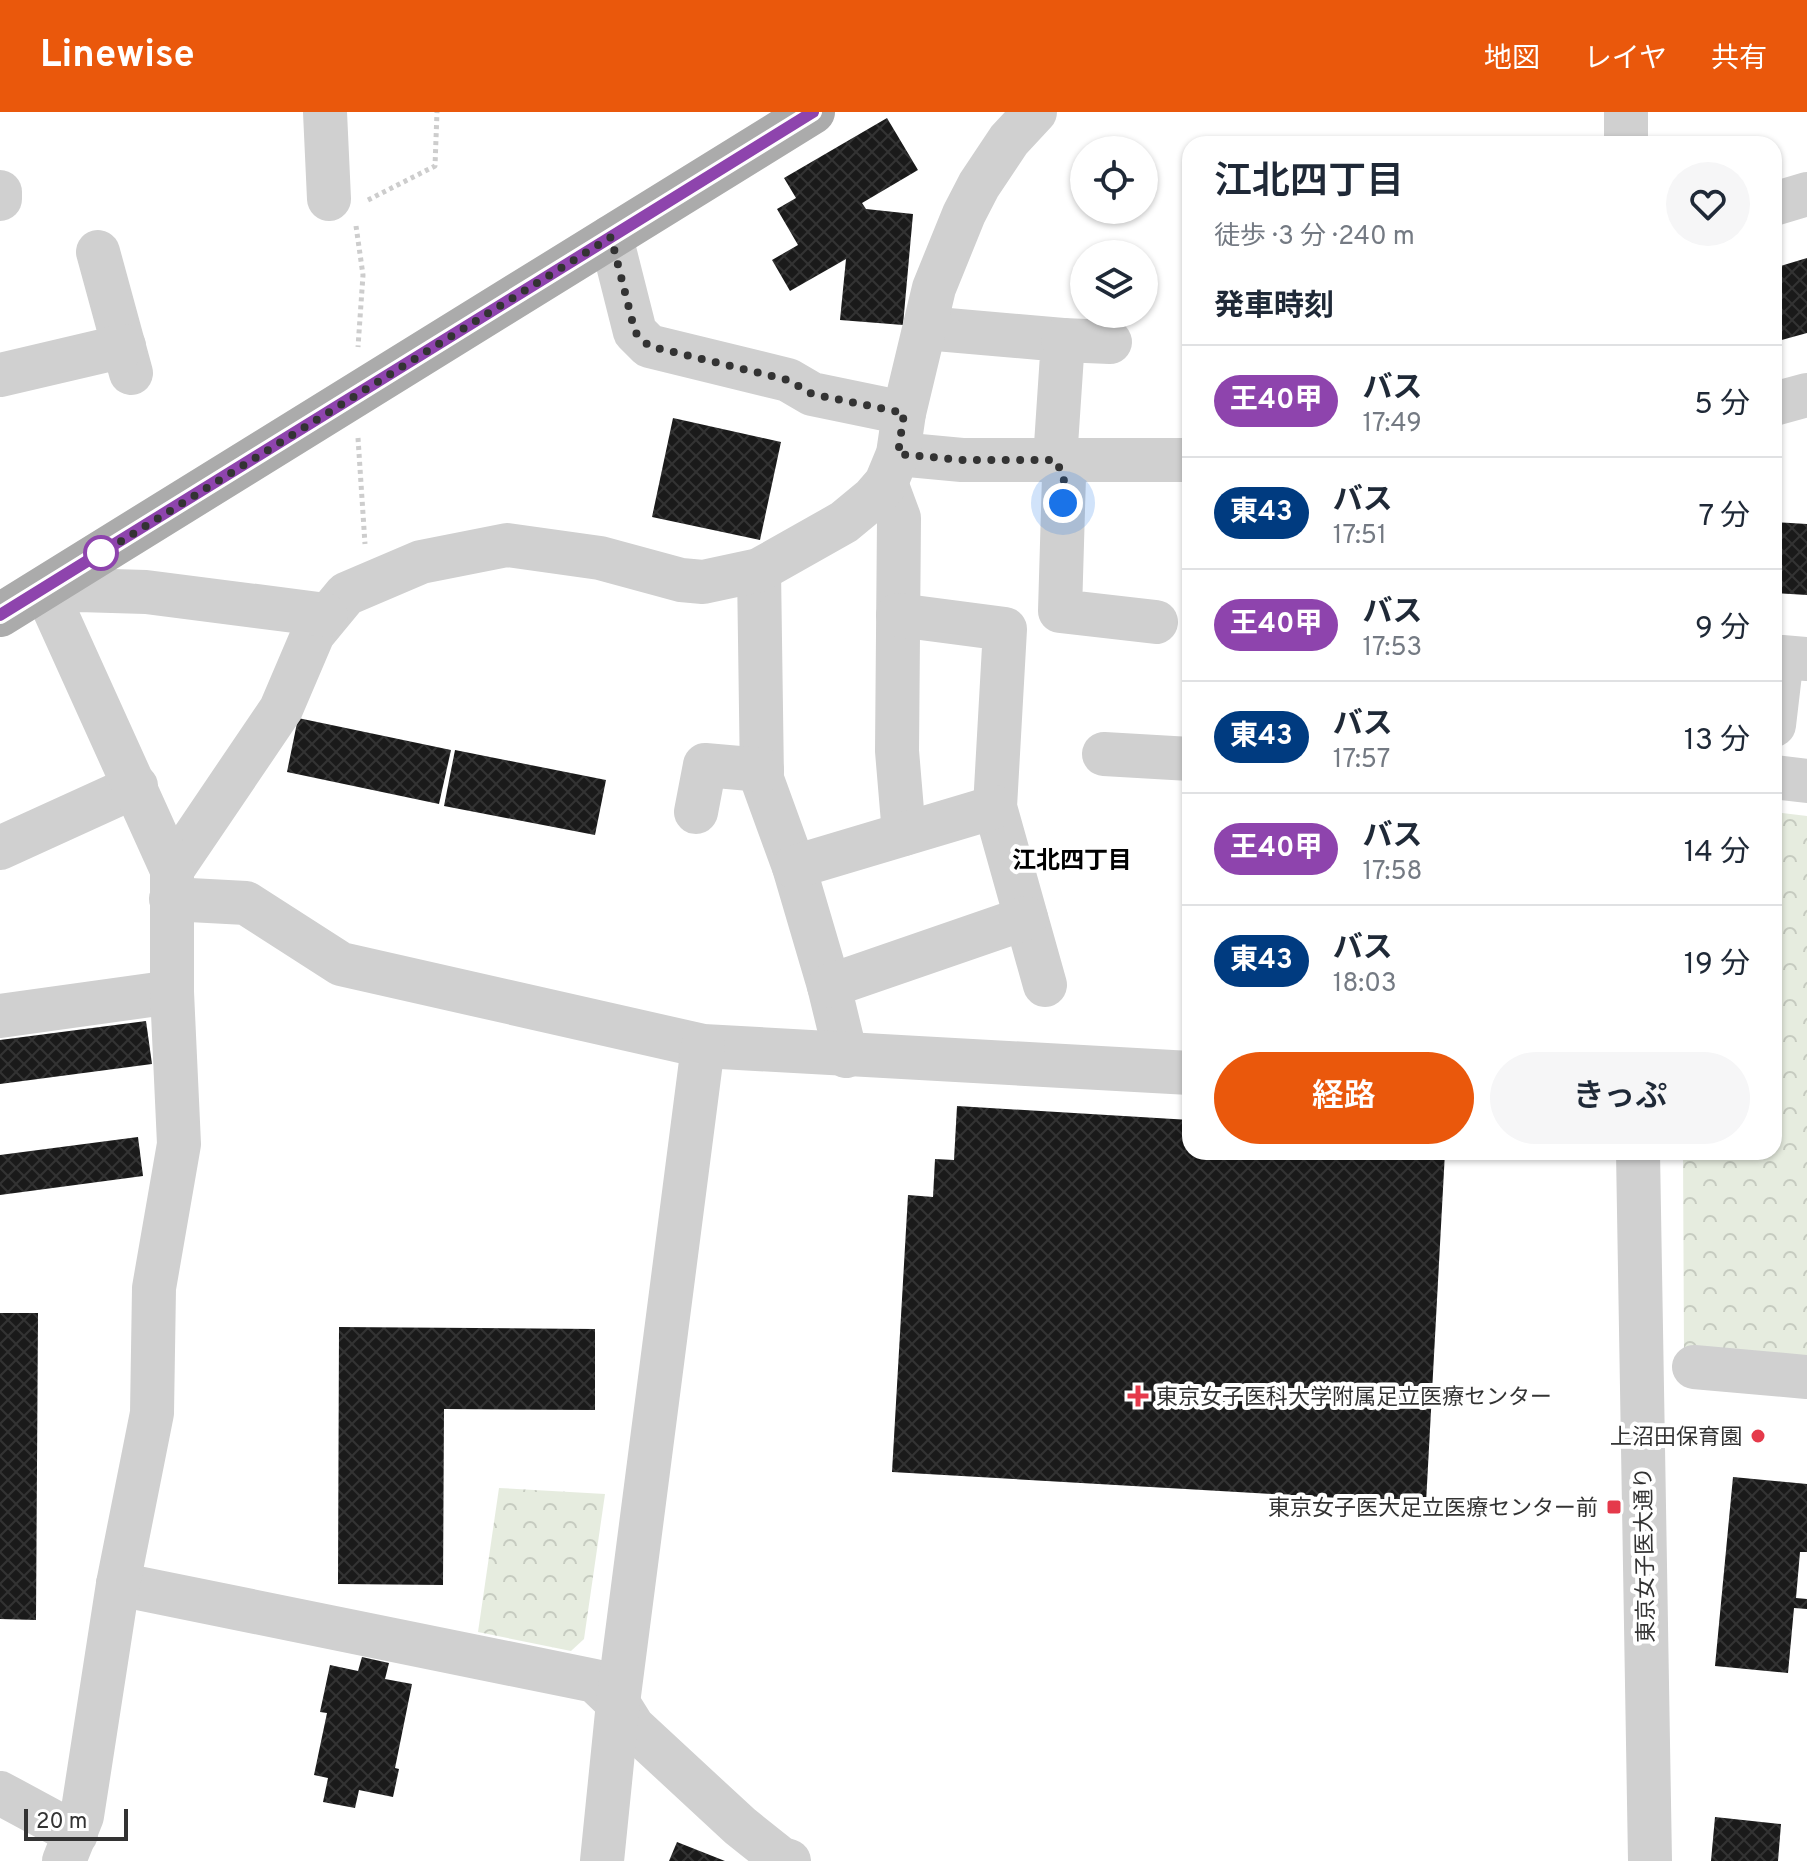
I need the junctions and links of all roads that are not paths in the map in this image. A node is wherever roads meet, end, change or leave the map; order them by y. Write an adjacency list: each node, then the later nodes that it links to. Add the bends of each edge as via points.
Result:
1 (325, 112): 10 (street)
2 (813, 112): 11 (main road)
3 (1035, 112): 13 (street, via 1009,140 969,204 934,288)
4 (1626, 112): 5 (street)
5 (1626, 136)
6 (0, 192): 8 (street)
7 (1807, 194): 9 (street)
8 (0, 199)
9 (1782, 202)
10 (341, 203)
11 (611, 237): 19 (street, via 635,332 649,346 788,380); 23 (main road)
12 (98, 252): 16 (street, via 128,360)
13 (925, 328): 14 (street); 19 (street)
14 (1063, 340): 15 (street); 20 (street)
15 (1110, 342)
16 (0, 375)
17 (1807, 395): 18 (street)
18 (1782, 402)
19 (896, 450): 20 (street, via 962,460); 22 (street, via 844,522); 26 (street)
20 (1055, 460): 21 (street); 27 (street, via 1064,476 1060,611)
21 (1182, 460)
22 (759, 570): 25 (street, via 703,582 681,580 600,558 507,545 421,562 346,594); 32 (street)
23 (45, 589): 24 (main road); 25 (street, via 146,592); 35 (street)
24 (0, 615)
25 (326, 615): 41 (street, via 281,709)
26 (898, 615): 36 (street, via 1005,629); 38 (street, via 897,751)
27 (1156, 622)
28 (1782, 657): 29 (street)
29 (1807, 659)
30 (1104, 754): 31 (street)
31 (1182, 759)
32 (762, 770): 37 (street, via 705,765); 40 (street)
33 (1782, 778): 34 (street)
34 (1807, 781)
35 (136, 786): 39 (street); 41 (street)
36 (995, 807): 38 (street); 42 (street)
37 (696, 812)
38 (904, 834): 40 (street)
39 (0, 848)
40 (794, 867): 44 (street)
41 (172, 884): 45 (street); 47 (street, via 246,903 341,964)
42 (1026, 918): 43 (street); 44 (street)
43 (1045, 985)
44 (829, 986): 48 (street)
45 (172, 992): 46 (street); 53 (street, via 179,1144 154,1288 152,1413)
46 (0, 1016)
47 (703, 1046): 48 (street); 54 (street)
48 (846, 1056): 49 (street)
49 (1182, 1073)
50 (1638, 1160): 59 (street, 東京女子医大通り)
51 (1694, 1367): 52 (street)
52 (1807, 1377)
53 (118, 1584): 54 (street, via 595,1681); 56 (street, via 82,1816)
54 (618, 1703): 57 (street); 58 (street, via 633,1727 740,1826)
55 (0, 1793): 56 (street)
56 (70, 1847)
57 (602, 1861)
58 (789, 1861)
59 (1650, 1861)

